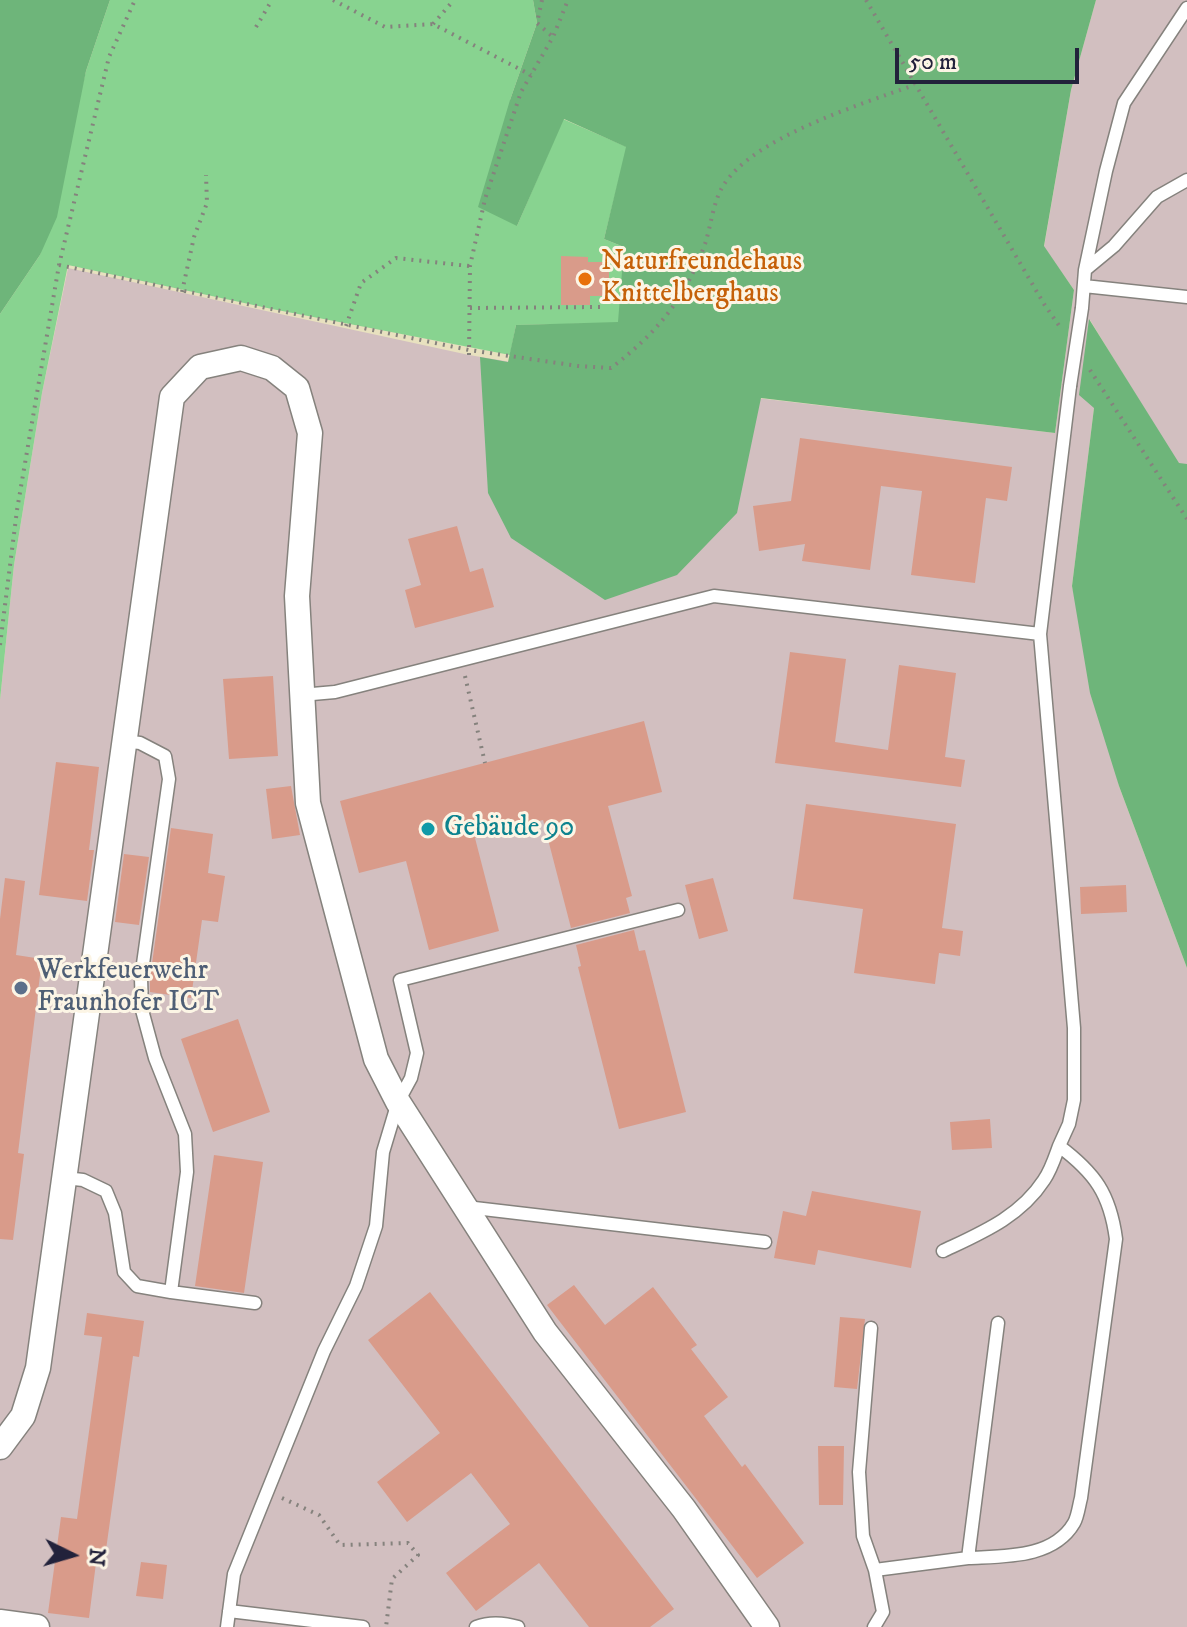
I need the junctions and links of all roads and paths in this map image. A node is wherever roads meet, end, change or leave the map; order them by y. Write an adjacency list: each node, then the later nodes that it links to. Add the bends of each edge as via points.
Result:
1 (135, 0): 16 (path, via 109,57)
2 (272, 0): 10 (path)
3 (333, 0): 9 (path, via 385,27)
4 (454, 0): 9 (path)
5 (542, 0): 11 (path, via 537,23)
6 (568, 0): 11 (path)
7 (866, 0): 13 (path)
8 (1187, 8): 18 (lane, via 1124,103)
9 (433, 24): 12 (path)
10 (256, 27)
11 (553, 37): 12 (path)
12 (531, 75): 17 (path, via 485,199)
13 (914, 85): 25 (path); 26 (path, via 804,126 743,162 721,187 691,279 668,317 611,368)
14 (206, 175): 20 (path, via 207,203)
15 (1187, 180): 18 (lane, via 1157,197)
16 (59, 265): 20 (path); 30 (path)
17 (470, 266): 23 (path); 24 (path, via 396,258 361,283)
18 (1085, 270): 19 (lane)
19 (1084, 286): 21 (lane); 29 (lane, bridge)
20 (182, 292): 24 (path)
21 (1187, 297)
22 (600, 307): 23 (path)
23 (470, 308): 26 (path)
24 (346, 326): 26 (path)
25 (1065, 334)
26 (469, 352)
27 (1084, 362): 28 (path)
28 (1187, 519)
29 (1040, 634): 31 (lane, via 714,596); 37 (lane, via 1074,1028 1074,1100)
30 (0, 645)
31 (462, 661): 32 (lane, via 335,692); 34 (path)
32 (301, 695): 33 (street, via 297,596 310,433 297,388 272,368 241,358 200,367 172,397); 36 (street, via 308,803 376,1059)
33 (123, 741): 38 (street); 42 (lane, via 165,756 169,779 141,978 142,1010 155,1058 185,1134 187,1172)
34 (485, 763)
35 (678, 910): 36 (lane, via 400,980 417,1053)
36 (398, 1102): 39 (street); 47 (lane, via 383,1152 376,1226)
37 (1059, 1146): 41 (lane, via 1045,1179 1021,1207); 48 (lane, via 1097,1180 1112,1212 1116,1239 1081,1498 1074,1523 1054,1543 1025,1554)
38 (65, 1178): 42 (lane, via 106,1191 115,1213 124,1272 137,1286); 46 (street, via 38,1368 23,1416)
39 (464, 1206): 40 (lane); 58 (street, via 545,1332 684,1509)
40 (765, 1242)
41 (943, 1251)
42 (171, 1292): 43 (lane)
43 (255, 1303)
44 (998, 1323): 48 (lane)
45 (871, 1328): 49 (lane, via 859,1472 863,1536)
46 (0, 1447)
47 (269, 1492): 50 (lane, via 234,1574); 55 (path, via 319,1515 340,1545 408,1543 418,1555 392,1579)
48 (968, 1558): 49 (lane)
49 (875, 1570): 59 (lane, via 883,1612)
50 (229, 1611): 53 (lane); 54 (lane)
51 (0, 1622): 52 (street)
52 (37, 1627)
53 (227, 1627)
54 (363, 1627)
55 (386, 1627)
56 (476, 1627): 57 (lane)
57 (518, 1627)
58 (767, 1627)
59 (874, 1627)

